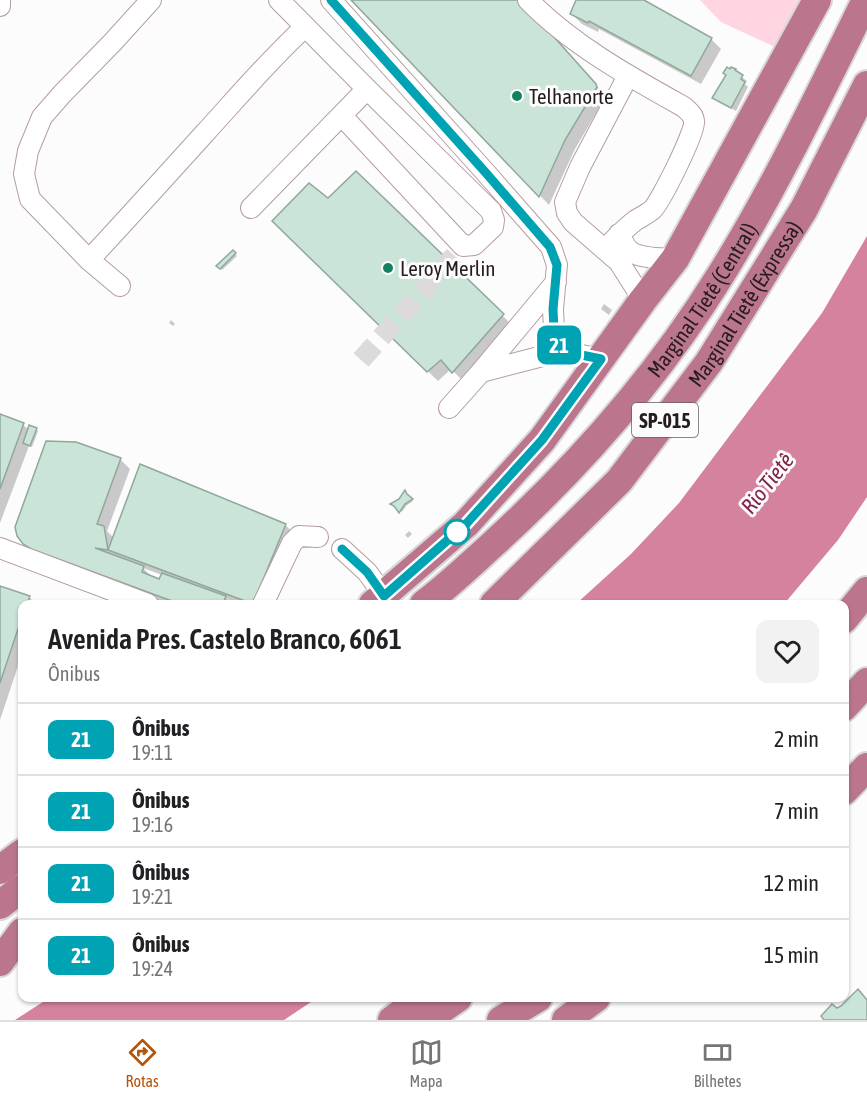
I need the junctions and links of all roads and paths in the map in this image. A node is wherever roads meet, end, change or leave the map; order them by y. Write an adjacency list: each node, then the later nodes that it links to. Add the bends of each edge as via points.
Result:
1 (0, 0): 7 (lane)
2 (151, 0): 19 (lane, via 42,117 28,151 24,174 30,199)
3 (279, 0): 10 (lane)
4 (331, 0): 20 (lane, via 550,247 557,265)
5 (528, 0): 8 (lane)
6 (817, 0): 18 (highway)
7 (0, 6)
8 (545, 8): 11 (lane, via 559,28)
9 (863, 9): 34 (highway, Marginal Tietê (Central), via 762,206 677,339 638,392 555,486)
10 (305, 27): 13 (lane); 19 (lane)
11 (628, 76): 16 (lane, via 684,108 695,121 653,209); 17 (lane, via 565,202 573,222)
12 (867, 86): 35 (highway, Marginal Tietê (Expressa) / SP-015, via 804,209 709,362 619,481)
13 (367, 89): 14 (lane); 14 (lane, via 491,212 493,227 474,245 463,246)
14 (342, 116): 15 (lane)
15 (251, 208)
16 (619, 234): 17 (lane); 18 (lane, via 635,254)
17 (605, 249): 22 (lane, via 619,262)
18 (675, 259): 22 (highway)
19 (89, 260): 21 (lane)
20 (556, 282): 23 (lane, via 554,330); 25 (lane)
21 (120, 286)
22 (643, 300): 24 (highway)
23 (562, 351): 24 (lane); 25 (lane)
24 (601, 359): 33 (highway, via 542,440 466,524)
25 (481, 372): 26 (lane)
26 (449, 408)
27 (318, 537): 32 (lane, via 300,536 292,543)
28 (0, 548): 31 (lane)
29 (342, 549): 33 (lane, via 367,572)
30 (867, 591): 36 (highway)
31 (137, 600)
32 (265, 600)
33 (378, 600)
34 (429, 600)
35 (498, 600)
36 (849, 613)
37 (867, 682): 38 (highway)
38 (849, 702)
39 (867, 767): 40 (highway)
40 (849, 786)
41 (18, 837): 42 (highway)
42 (0, 849)
43 (18, 856): 44 (highway)
44 (0, 870)
45 (18, 891): 46 (highway)
46 (0, 905)
47 (18, 937): 49 (highway)
48 (18, 950): 49 (highway)
49 (0, 962)
50 (417, 1002): 55 (highway)
51 (452, 1002): 56 (highway)
52 (506, 1002): 57 (highway)
53 (531, 1002): 58 (highway)
54 (591, 1002): 59 (highway)
55 (392, 1020)
56 (426, 1020)
57 (480, 1020)
58 (501, 1020)
59 (566, 1020)

